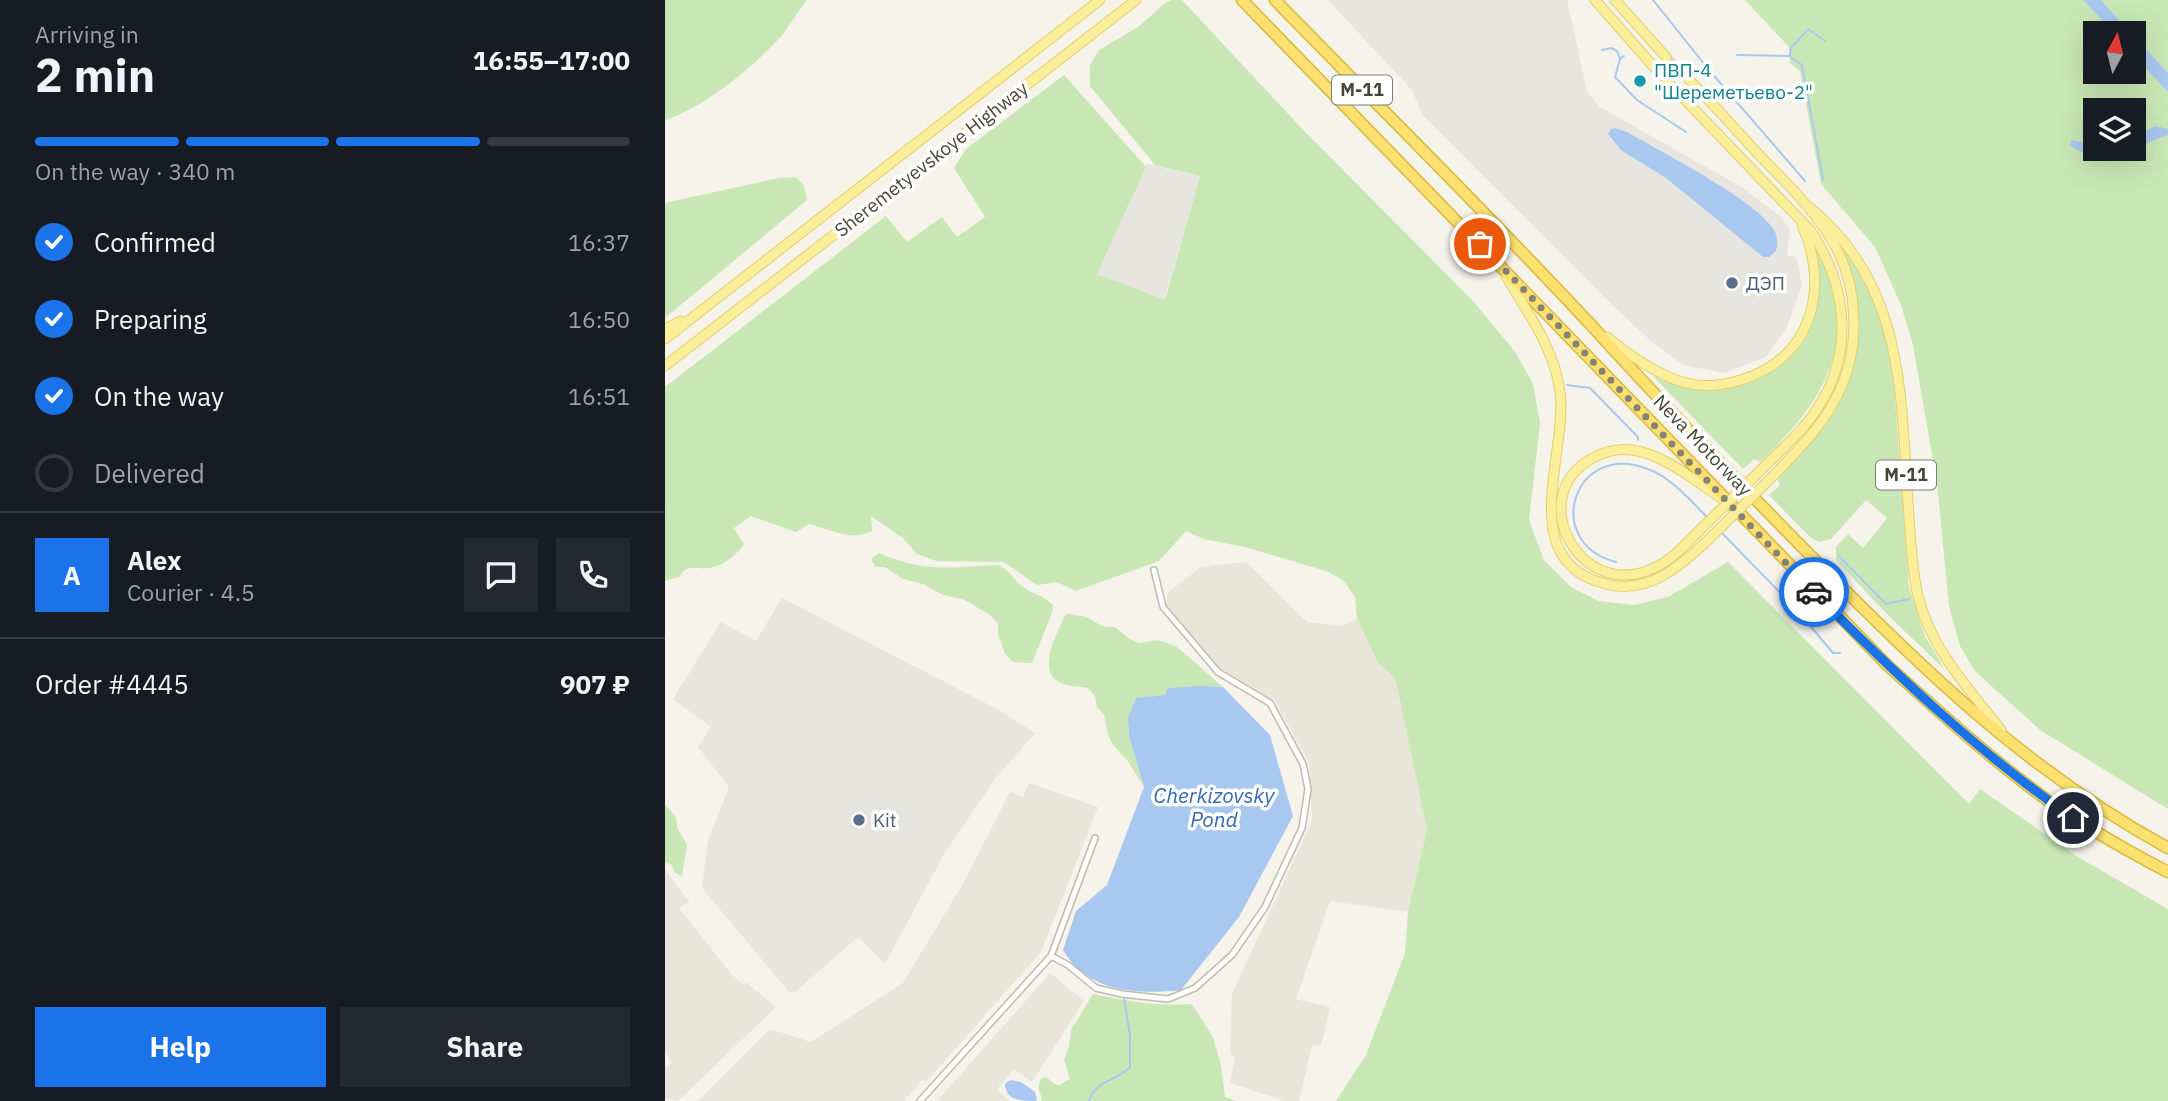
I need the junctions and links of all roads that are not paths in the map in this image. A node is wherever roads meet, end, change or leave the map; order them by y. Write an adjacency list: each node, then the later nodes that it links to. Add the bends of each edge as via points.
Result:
1 (1100, 0): 14 (main road, Sheremetyevskoye Highway)
2 (1136, 0): 18 (main road, Sheremetyevskoye Highway)
3 (1242, 0): 13 (highway, Neva Motorway / М-11)
4 (1275, 0): 15 (highway, Neva Motorway / М-11)
5 (1595, 0): 8 (main road)
6 (1615, 0): 7 (main road)
7 (1666, 57)
8 (1654, 67)
9 (1680, 70): 11 (main road, М-11)
10 (1667, 81): 12 (main road, М-11)
11 (1803, 202): 13 (main road, М-11, bridge, via 1830,237 1852,299 1852,347 1844,380 1818,427 1709,540 1674,570 1632,587 1590,579 1569,563 1557,545 1550,510 1560,390 1544,342); 21 (main road, М-11, via 1827,220 1859,258 1889,328 1899,385 1912,565 1927,624 1959,678)
12 (1797, 213): 15 (main road, М-11, via 1815,266 1813,304 1798,340 1752,377 1713,386 1688,384 1627,353); 19 (main road, М-11, bridge, via 1833,271 1843,321 1833,376 1809,421 1673,556 1654,568 1630,575 1605,573 1583,561 1568,541 1562,519 1563,498 1571,478 1587,461 1607,452 1632,450 1655,457)
13 (1498, 263): 19 (highway, Neva Motorway / М-11)
14 (713, 302): 16 (main road); 17 (main road)
15 (1588, 322): 21 (highway, Neva Motorway / М-11, via 1682,425 1899,646)
16 (665, 329)
17 (665, 339)
18 (665, 366)
19 (1724, 500): 24 (highway, Neva Motorway / М-11, via 1887,665 1985,752 2073,818)
20 (1154, 570): 25 (street, via 1163,607 1218,672 1270,703 1303,764 1308,789 1302,828 1265,907 1232,955 1195,988 1168,999 1122,994 1096,988)
21 (2015, 748): 23 (highway, Neva Motorway / М-11, via 2077,793)
22 (1095, 838): 25 (street)
23 (2168, 848)
24 (2168, 872)
25 (1051, 956): 26 (street)
26 (920, 1101)

